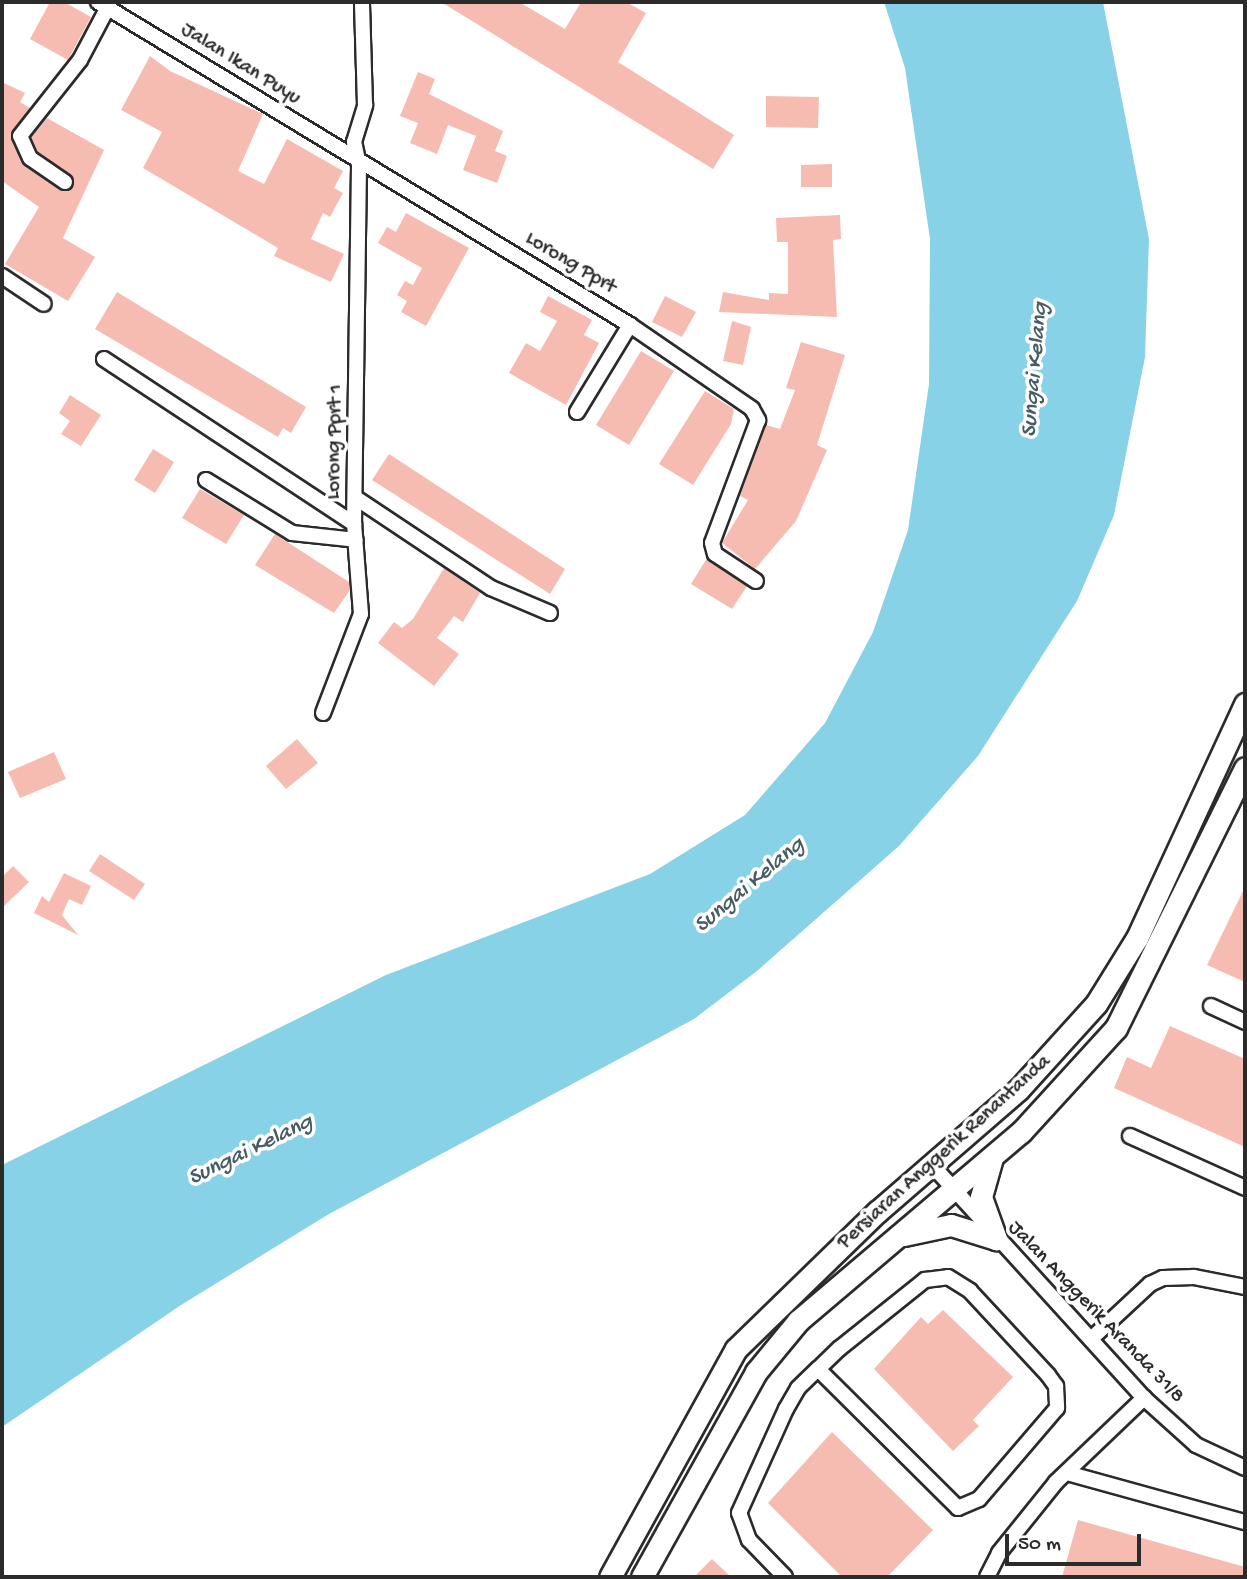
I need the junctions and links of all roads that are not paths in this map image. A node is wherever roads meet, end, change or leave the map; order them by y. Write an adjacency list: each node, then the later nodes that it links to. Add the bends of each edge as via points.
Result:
1 (362, 2): 3 (street, Lorong Pprt 1, via 365,105 354,142)
2 (103, 5): 3 (street, Jalan Ikan Puyu); 4 (street, via 80,60 20,136 30,158)
3 (359, 164): 7 (street, Lorong Pprt); 11 (street, Lorong Pprt 1)
4 (65, 182)
5 (2, 276): 6 (street)
6 (44, 304)
7 (630, 325): 9 (street); 14 (street, Lorong Pprt, via 752,409 758,420 712,543 715,554)
8 (104, 359): 12 (street)
9 (577, 412)
10 (206, 480): 13 (street, via 292,533)
11 (356, 498): 12 (street, Lorong Pprt 1); 15 (street, via 491,588)
12 (354, 524): 13 (street, Lorong Pprt 1)
13 (356, 540): 17 (street, Lorong Pprt 1, via 361,614)
14 (756, 581)
15 (550, 614)
16 (1245, 704): 23 (main road, Persiaran Anggerik Renantanda, via 1137,938 1097,1004 1036,1072)
17 (323, 713)
18 (1245, 768): 22 (main road, Persiaran Anggerik Renantanda, via 1116,1028)
19 (1211, 1006): 20 (street)
20 (1245, 1022)
21 (1130, 1136): 24 (street)
22 (992, 1157): 25 (main road, Persiaran Anggerik Renantanda); 26 (main road, via 981,1197)
23 (932, 1165): 25 (street, Jalan Anggerik Aranda 31/8); 35 (main road, Persiaran Anggerik Renantanda, via 736,1349)
24 (1245, 1188)
25 (952, 1191): 26 (street, Jalan Anggerik Aranda 31/8); 27 (main road, Persiaran Anggerik Renantanda)
26 (996, 1239): 27 (main road, via 936,1224); 29 (street, Jalan Anggerik Aranda 31/8)
27 (886, 1242): 36 (main road, Persiaran Anggerik Renantanda, via 798,1321 757,1372)
28 (1245, 1287): 29 (street, via 1194,1277 1163,1278 1150,1284)
29 (1091, 1339): 31 (street, Jalan Anggerik Aranda 31/8)
30 (818, 1370): 30 (street, via 918,1285 936,1276 970,1291 1056,1386 1057,1408 979,1499 958,1508 946,1502); 37 (street, via 786,1409 738,1513 749,1540)
31 (1144, 1398): 32 (street, Jalan Anggerik Aranda 31/8, via 1196,1445); 33 (street)
32 (1245, 1468)
33 (1067, 1473): 34 (street); 38 (street, via 1024,1518)
34 (1245, 1522)
35 (610, 1577)
36 (642, 1577)
37 (785, 1577)
38 (987, 1577)

